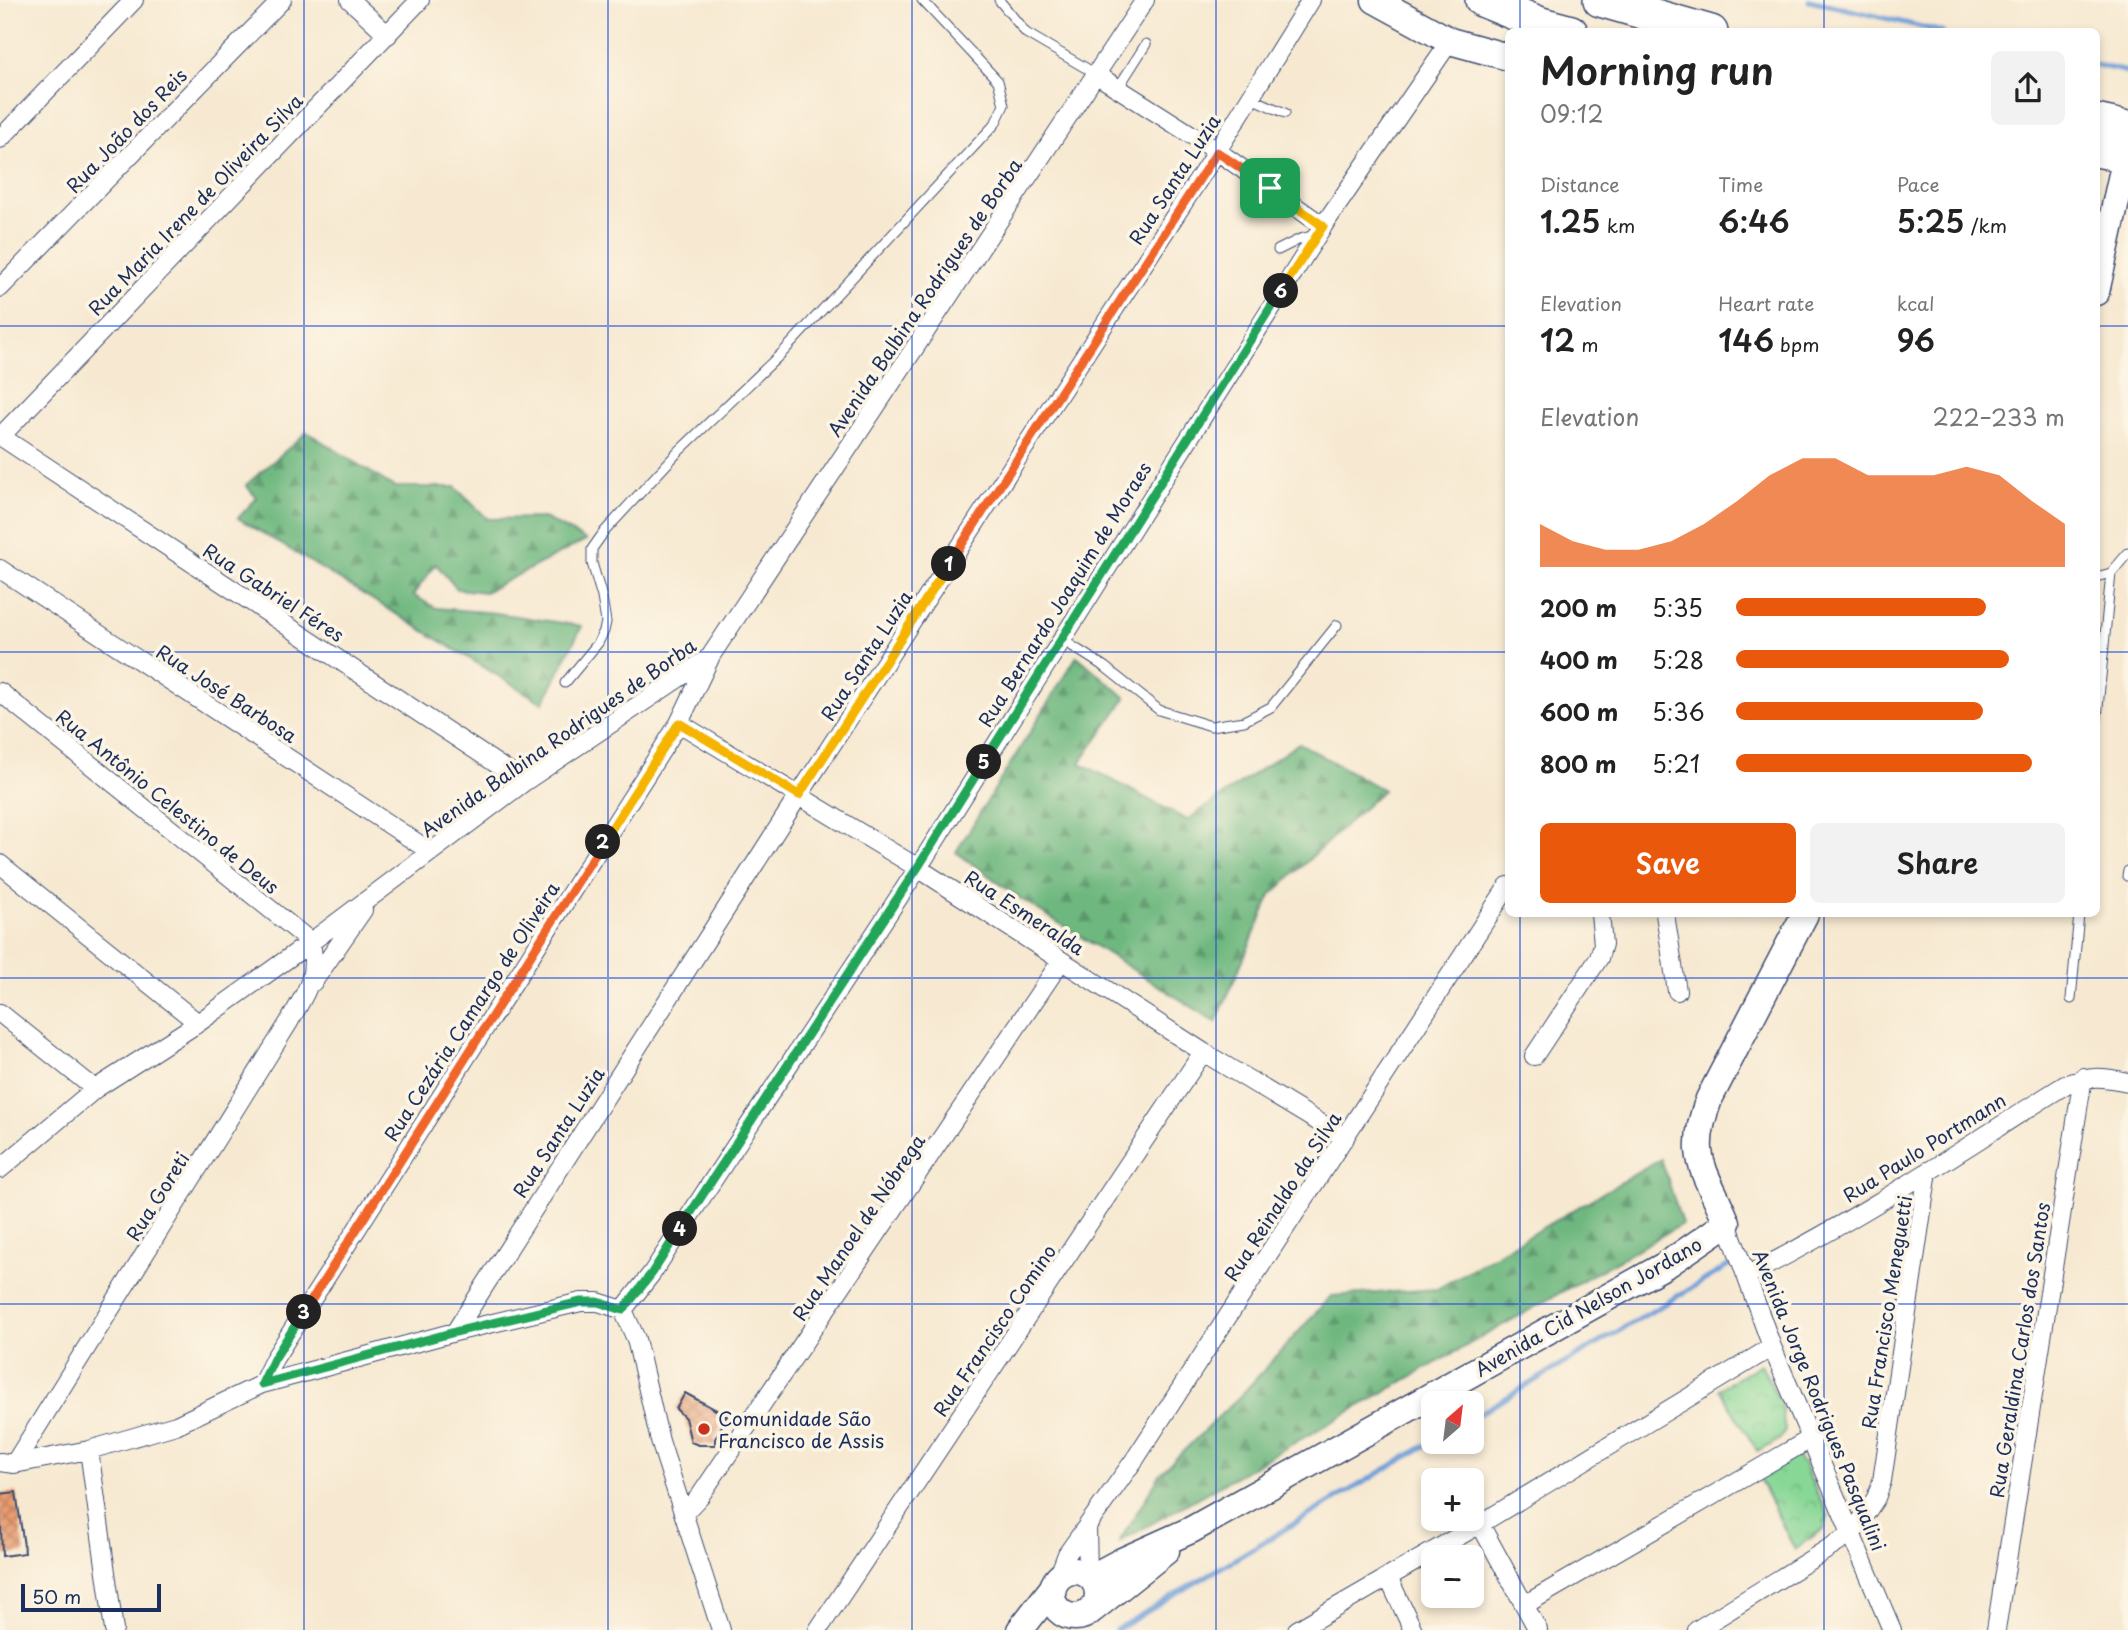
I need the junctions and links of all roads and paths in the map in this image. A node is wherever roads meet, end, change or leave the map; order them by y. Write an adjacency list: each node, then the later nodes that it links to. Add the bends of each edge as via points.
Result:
1 (134, 0): 23 (street)
2 (282, 0): 30 (street, Rua João dos Reis)
3 (350, 0): 14 (street)
4 (420, 0): 14 (street, Rua Maria Irene de Oliveira Silva)
5 (922, 0): 39 (lane, via 998,81 1004,105 995,124 784,351 679,450 604,532 593,549 592,563 602,597 604,631)
6 (999, 0): 18 (lane, via 1026,33)
7 (1145, 0): 18 (street, Avenida Balbina Rodrigues de Borba)
8 (1311, 0): 20 (street, Rua Santa Luzia)
9 (1375, 0): 15 (street)
10 (1482, 0): 12 (highway)
11 (1600, 0): 13 (highway)
12 (1556, 28)
13 (1697, 28)
14 (388, 35): 31 (street, Rua Maria Irene de Oliveira Silva)
15 (1450, 41): 17 (street); 27 (street, Rua Bernardo Joaquim de Moraes)
16 (1146, 44): 19 (lane)
17 (1505, 56)
18 (1097, 75): 19 (street); 38 (street, Avenida Balbina Rodrigues de Borba)
19 (1118, 89): 25 (street)
20 (1251, 98): 21 (lane); 25 (street, Rua Santa Luzia)
21 (1286, 113)
22 (2100, 125): 24 (highway)
23 (0, 139)
24 (2121, 149): 26 (street)
25 (1217, 152): 27 (street); 44 (street, Rua Santa Luzia)
26 (2114, 200): 29 (street, via 2115,235)
27 (1320, 230): 28 (lane); 37 (street, Rua Bernardo Joaquim de Moraes)
28 (1278, 250)
29 (2100, 280)
30 (0, 288)
31 (0, 437): 43 (street, Rua Gabriel Féres)
32 (2128, 553): 34 (lane)
33 (0, 569): 45 (street, Rua José Barbosa)
34 (2111, 573): 35 (lane); 40 (lane)
35 (2100, 576)
36 (1337, 625): 37 (lane, via 1271,707 1244,721 1211,726 1158,710)
37 (1061, 639): 47 (street, Rua Bernardo Joaquim de Moraes)
38 (710, 657): 42 (street, Rua Cezária Camargo de Oliveira); 43 (street, Avenida Balbina Rodrigues de Borba)
39 (565, 683)
40 (2100, 687)
41 (0, 692): 56 (street, Rua Antônio Celestino de Deus)
42 (679, 723): 44 (street, Rua Esmeralda); 76 (street, Rua Cezária Camargo de Oliveira)
43 (524, 782): 45 (street, Avenida Balbina Rodrigues de Borba)
44 (799, 795): 47 (street, Rua Esmeralda); 74 (street, Rua Santa Luzia)
45 (431, 852): 51 (street, Avenida Balbina Rodrigues de Borba)
46 (0, 864): 62 (street)
47 (918, 867): 57 (street, Rua Esmeralda); 73 (street, Rua Bernardo Joaquim de Moraes, via 652,1273)
48 (2128, 871): 49 (lane)
49 (2127, 876)
50 (1505, 891): 68 (street, Rua Reinaldo da Silva)
51 (373, 896): 56 (street, Avenida Balbina Rodrigues de Borba); 58 (street)
52 (1600, 917): 64 (street, via 1603,944 1599,958)
53 (1665, 917): 59 (street)
54 (1803, 917): 71 (street, via 1701,1121 1699,1162)
55 (2079, 917): 60 (lane)
56 (310, 942): 58 (street, Rua Goreti, via 314,960); 62 (street, Avenida Balbina Rodrigues de Borba)
57 (1061, 961): 63 (street, Rua Esmeralda); 80 (street, Rua Manoel de Nóbrega, via 807,1342)
58 (311, 985): 79 (street, Rua Goreti, via 149,1251)
59 (1677, 991)
60 (2071, 999)
61 (0, 1013): 67 (street)
62 (198, 1023): 67 (street, Avenida Balbina Rodrigues de Borba)
63 (1203, 1052): 68 (street, Rua Esmeralda); 94 (street, Rua Francisco Comino)
64 (1534, 1056)
65 (2082, 1077): 66 (street); 70 (street, Rua Paulo Portmann); 101 (street, Rua Geraldina Carlos dos Santos)
66 (2128, 1082)
67 (95, 1089): 69 (street, Avenida Balbina Rodrigues de Borba)
68 (1345, 1138): 82 (street, Rua Reinaldo da Silva)
69 (3, 1163)
70 (1928, 1171): 72 (street, Rua Paulo Portmann); 86 (street, Rua Francisco Meneguetti, via 1882,1480)
71 (1727, 1223): 72 (street, Avenida Jorge Rodrigues Pasqualini); 83 (street, Avenida Cid Nelson Jordano, via 1669,1263)
72 (1748, 1275): 75 (street, Avenida Jorge Rodrigues Pasqualini)
73 (623, 1310): 74 (street, via 581,1302); 80 (street, via 636,1339 660,1441)
74 (455, 1332): 76 (street)
75 (1772, 1347): 77 (street, Avenida Jorge Rodrigues Pasqualini); 81 (street)
76 (262, 1384): 78 (street, via 176,1425)
77 (1810, 1438): 86 (street, Avenida Jorge Rodrigues Pasqualini); 90 (street)
78 (89, 1451): 79 (street); 92 (street)
79 (7, 1463)
80 (684, 1513): 93 (street)
81 (1484, 1522)
82 (1087, 1526): 87 (street); 89 (street, Rua Reinaldo da Silva)
83 (1191, 1530): 87 (street, Avenida Cid Nelson Jordano); 91 (street, Avenida Cid Nelson Jordano)
84 (1468, 1531): 88 (street)
85 (1483, 1531): 90 (street)
86 (1852, 1534): 99 (street); 100 (street, Avenida Jorge Rodrigues Pasqualini)
87 (1090, 1576): 89 (street, via 1073,1571); 91 (street, via 1099,1593)
88 (1388, 1577): 96 (street); 97 (street)
89 (1055, 1584): 91 (street, via 1052,1597 1059,1611); 95 (street)
90 (1526, 1604): 98 (street)
91 (1079, 1619)
92 (114, 1630)
93 (721, 1630)
94 (818, 1630)
95 (1020, 1630)
96 (1297, 1630)
97 (1413, 1630)
98 (1538, 1630)
99 (1697, 1630)
100 (1892, 1630)
101 (1996, 1630)

